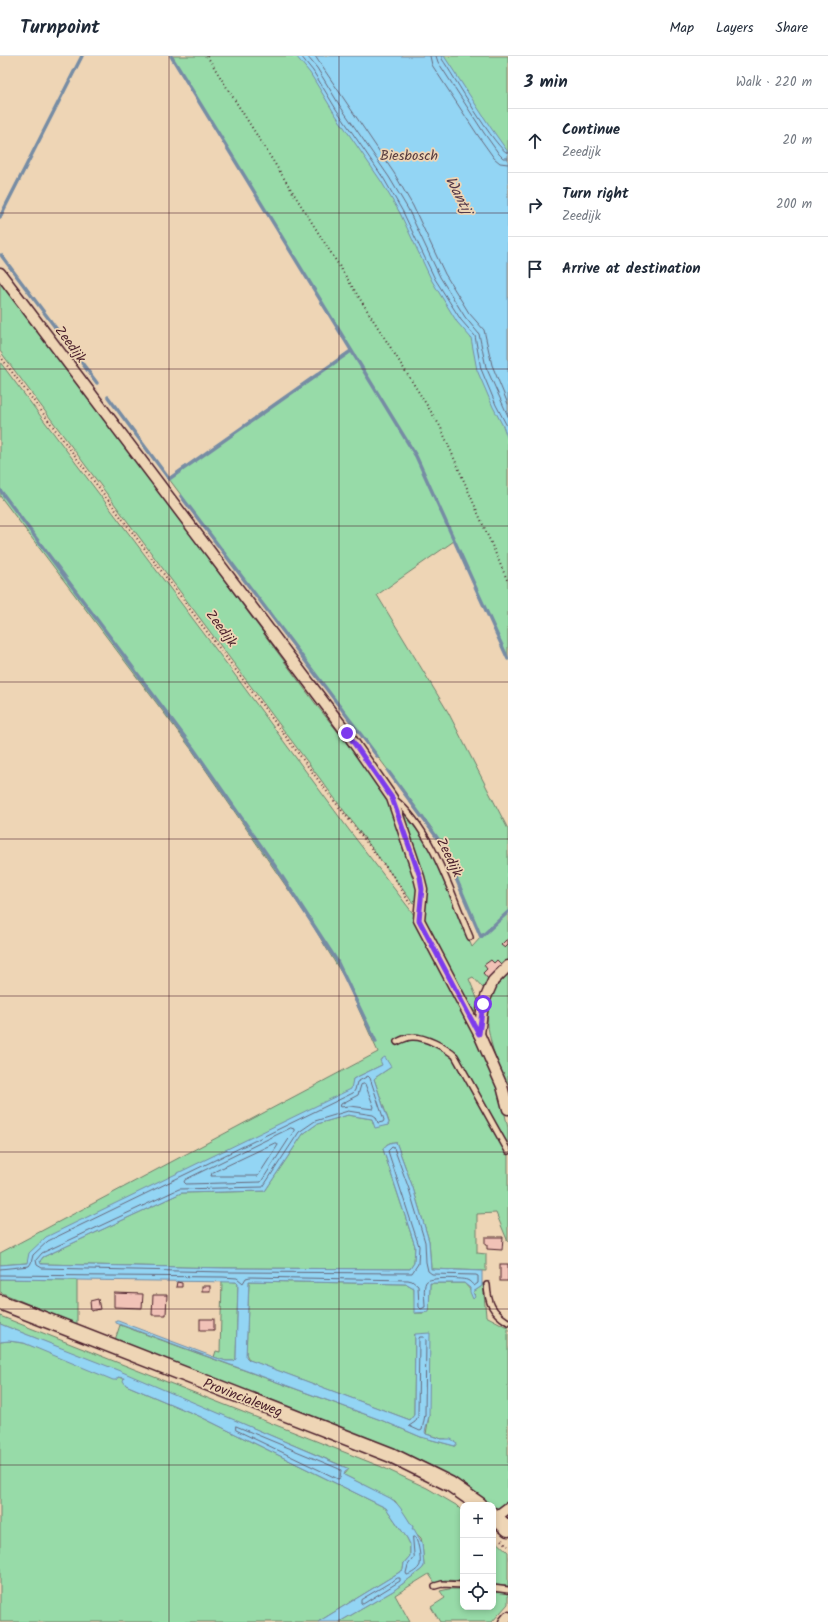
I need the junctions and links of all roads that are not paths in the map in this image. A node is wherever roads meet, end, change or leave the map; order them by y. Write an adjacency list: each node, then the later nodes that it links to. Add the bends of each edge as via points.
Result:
1 (0, 273): 2 (street, Zeedijk, via 347,733)
2 (392, 798): 3 (lane, Zeedijk, via 414,820 434,851); 5 (street, Zeedijk, via 420,877 422,894 419,920)
3 (470, 937)
4 (508, 966): 5 (street, via 493,981 483,1004)
5 (479, 1034): 7 (street, via 502,1086)
6 (396, 1042): 8 (lane, via 412,1037 426,1040 447,1049 455,1056)
7 (508, 1109)
8 (508, 1151)
9 (487, 1285): 11 (lane, via 491,1308)
10 (0, 1302): 12 (main road, Provincialeweg, via 390,1455 450,1484)
11 (508, 1322)
12 (476, 1502)
13 (508, 1508): 14 (street)
14 (496, 1515)
15 (496, 1518): 16 (main road)
16 (508, 1529)
17 (460, 1585): 18 (lane)
18 (435, 1586)
19 (496, 1588): 20 (lane)
20 (508, 1590)
21 (508, 1617): 22 (street)
22 (504, 1622)

